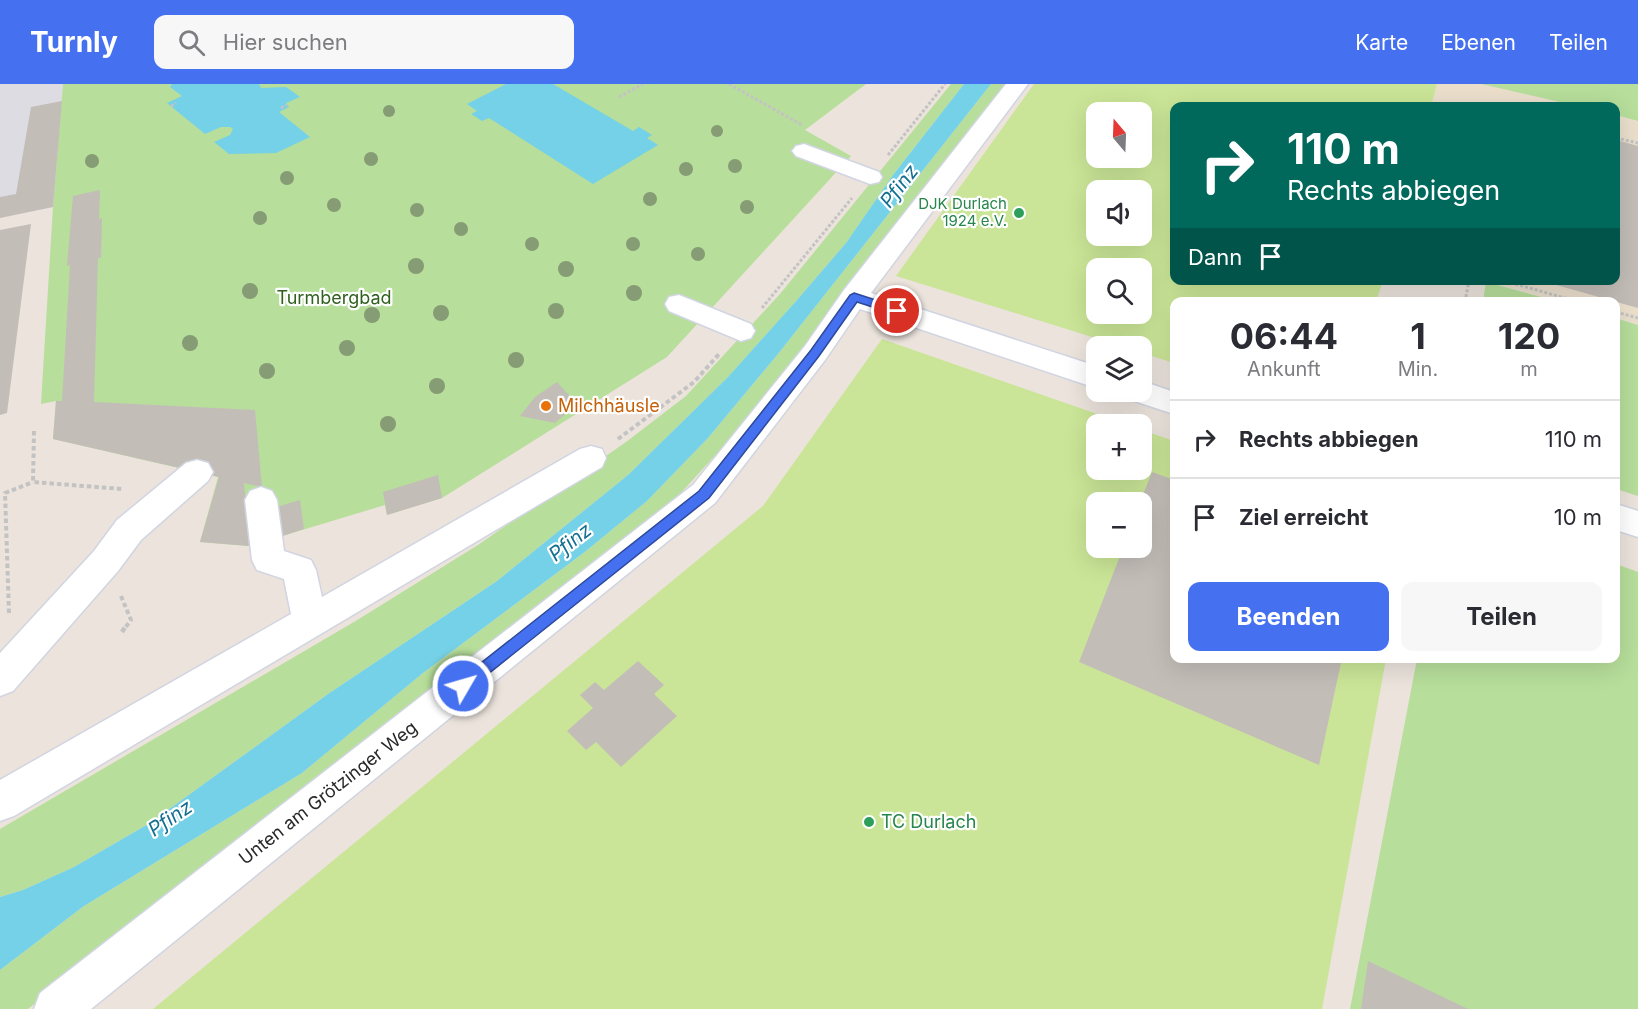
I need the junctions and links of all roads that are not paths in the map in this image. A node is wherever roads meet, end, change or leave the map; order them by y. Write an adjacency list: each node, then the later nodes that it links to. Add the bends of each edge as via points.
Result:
1 (1017, 84): 4 (lane, Unten am Grötzinger Weg)
2 (806, 139): 3 (lane)
3 (870, 177)
4 (854, 297): 7 (lane); 18 (lane, Unten am Grötzinger Weg, via 704,494)
5 (679, 304): 6 (lane)
6 (741, 331)
7 (1086, 374)
8 (1152, 396): 9 (lane)
9 (1170, 402)
10 (591, 458): 15 (lane)
11 (197, 472): 16 (lane, via 129,530)
12 (261, 500): 15 (lane, via 269,560 299,570)
13 (1620, 518): 14 (lane)
14 (1638, 524)
15 (310, 622): 17 (lane)
16 (0, 680)
17 (0, 802)
18 (56, 1009)

